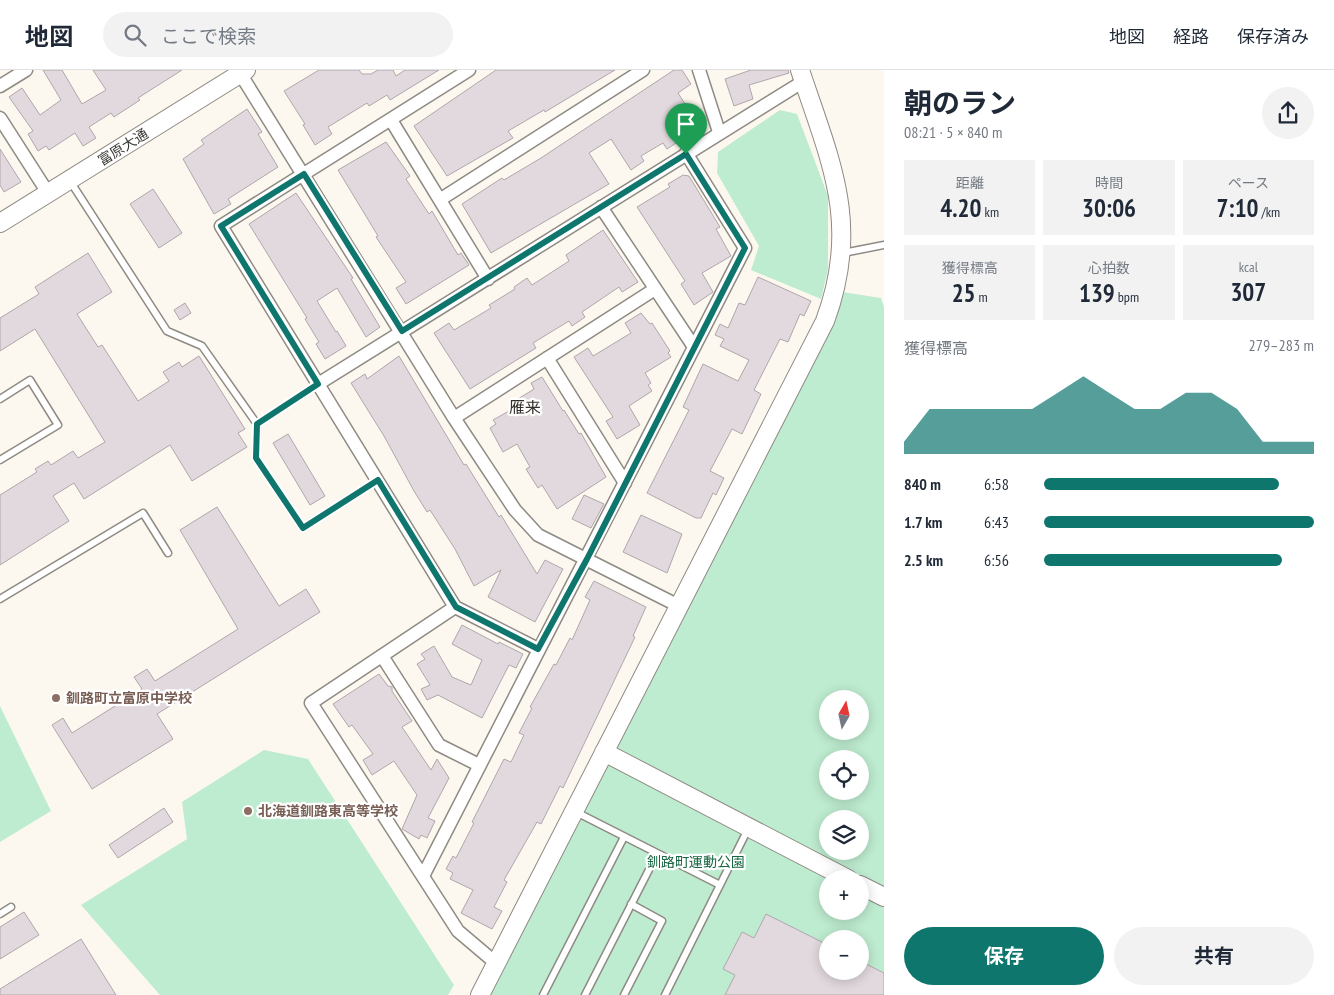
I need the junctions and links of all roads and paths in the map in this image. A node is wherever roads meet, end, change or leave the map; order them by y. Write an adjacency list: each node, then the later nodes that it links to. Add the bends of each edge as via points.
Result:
1 (26, 70): 8 (street)
2 (470, 70): 6 (street)
3 (643, 70): 16 (street)
4 (699, 70): 11 (street)
5 (242, 71): 13 (street); 14 (street, 富原大通)
6 (455, 74): 10 (street)
7 (802, 76): 11 (street); 20 (street, via 838,186)
8 (0, 86)
9 (0, 118): 15 (street)
10 (391, 120): 13 (street); 16 (street)
11 (719, 132): 12 (street)
12 (686, 154): 17 (street); 24 (street, via 745,248)
13 (304, 174): 23 (street); 26 (street, via 221,226)
14 (69, 180): 15 (street, 富原大通); 29 (lane, via 167,331 202,346)
15 (48, 193): 18 (street, 富原大通)
16 (441, 199): 21 (street)
17 (602, 207): 21 (street); 22 (street)
18 (0, 223)
19 (884, 245): 20 (lane)
20 (842, 253): 36 (street, via 836,291 825,321)
21 (488, 278): 23 (street)
22 (655, 289): 24 (street); 25 (street)
23 (402, 331): 26 (street); 28 (street)
24 (694, 348): 32 (street)
25 (547, 358): 28 (street); 32 (street)
26 (318, 384): 29 (lane); 31 (street)
27 (0, 399): 30 (lane, via 30,380 58,424)
28 (454, 418): 34 (street, via 515,510 538,534)
29 (257, 424): 31 (lane, via 256,458 303,528)
30 (0, 460)
31 (378, 480): 37 (street)
32 (625, 483): 34 (street)
33 (168, 553): 35 (lane, via 143,513)
34 (587, 559): 36 (street); 38 (street)
35 (0, 599)
36 (679, 606): 40 (street)
37 (456, 607): 38 (street); 39 (street)
38 (538, 649): 41 (street)
39 (382, 656): 41 (street, via 439,745); 47 (street, via 311,703)
40 (604, 752): 42 (street); 43 (street)
41 (479, 765): 47 (street)
42 (573, 811): 44 (lane); 54 (street)
43 (749, 828): 46 (street); 48 (lane)
44 (624, 837): 45 (lane); 56 (lane)
45 (657, 854): 48 (lane); 51 (lane)
46 (831, 870)
47 (423, 876): 54 (street, via 458,931)
48 (720, 885): 59 (lane)
49 (869, 890): 50 (street)
50 (884, 897)
51 (631, 904): 57 (lane); 58 (lane, via 662,921)
52 (11, 907): 53 (lane)
53 (0, 914)
54 (497, 964): 55 (street)
55 (480, 995)
56 (543, 995)
57 (585, 995)
58 (624, 995)
59 (665, 995)

